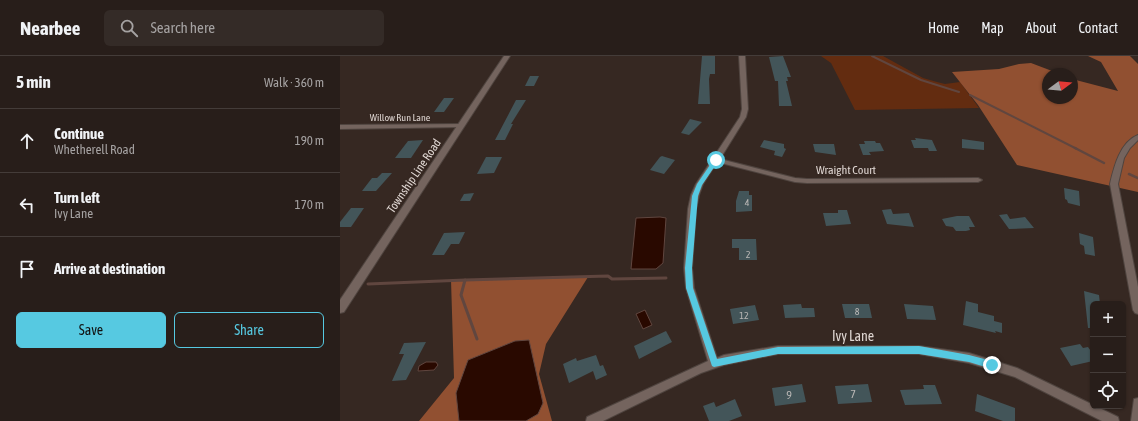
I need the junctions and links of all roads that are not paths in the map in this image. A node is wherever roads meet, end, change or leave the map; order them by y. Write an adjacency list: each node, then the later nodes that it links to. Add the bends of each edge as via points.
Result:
1 (507, 56): 3 (street, Township Line Road)
2 (742, 56): 6 (street, via 745,109 743,117)
3 (461, 126): 4 (street, Willow Run Lane); 8 (street, Township Line Road)
4 (340, 127)
5 (1138, 137): 9 (street, via 1126,148 1116,169 1114,184)
6 (716, 160): 7 (street, Wraight Court, via 807,181); 10 (street, via 695,196 688,268 690,288)
7 (978, 180)
8 (340, 309)
9 (1138, 310)
10 (714, 363): 12 (street, Ivy Lane); 13 (street, Ivy Lane, via 778,350 919,350 969,358 1017,373)
11 (1138, 403): 14 (street)
12 (592, 421)
13 (1114, 421)
14 (1136, 421)

